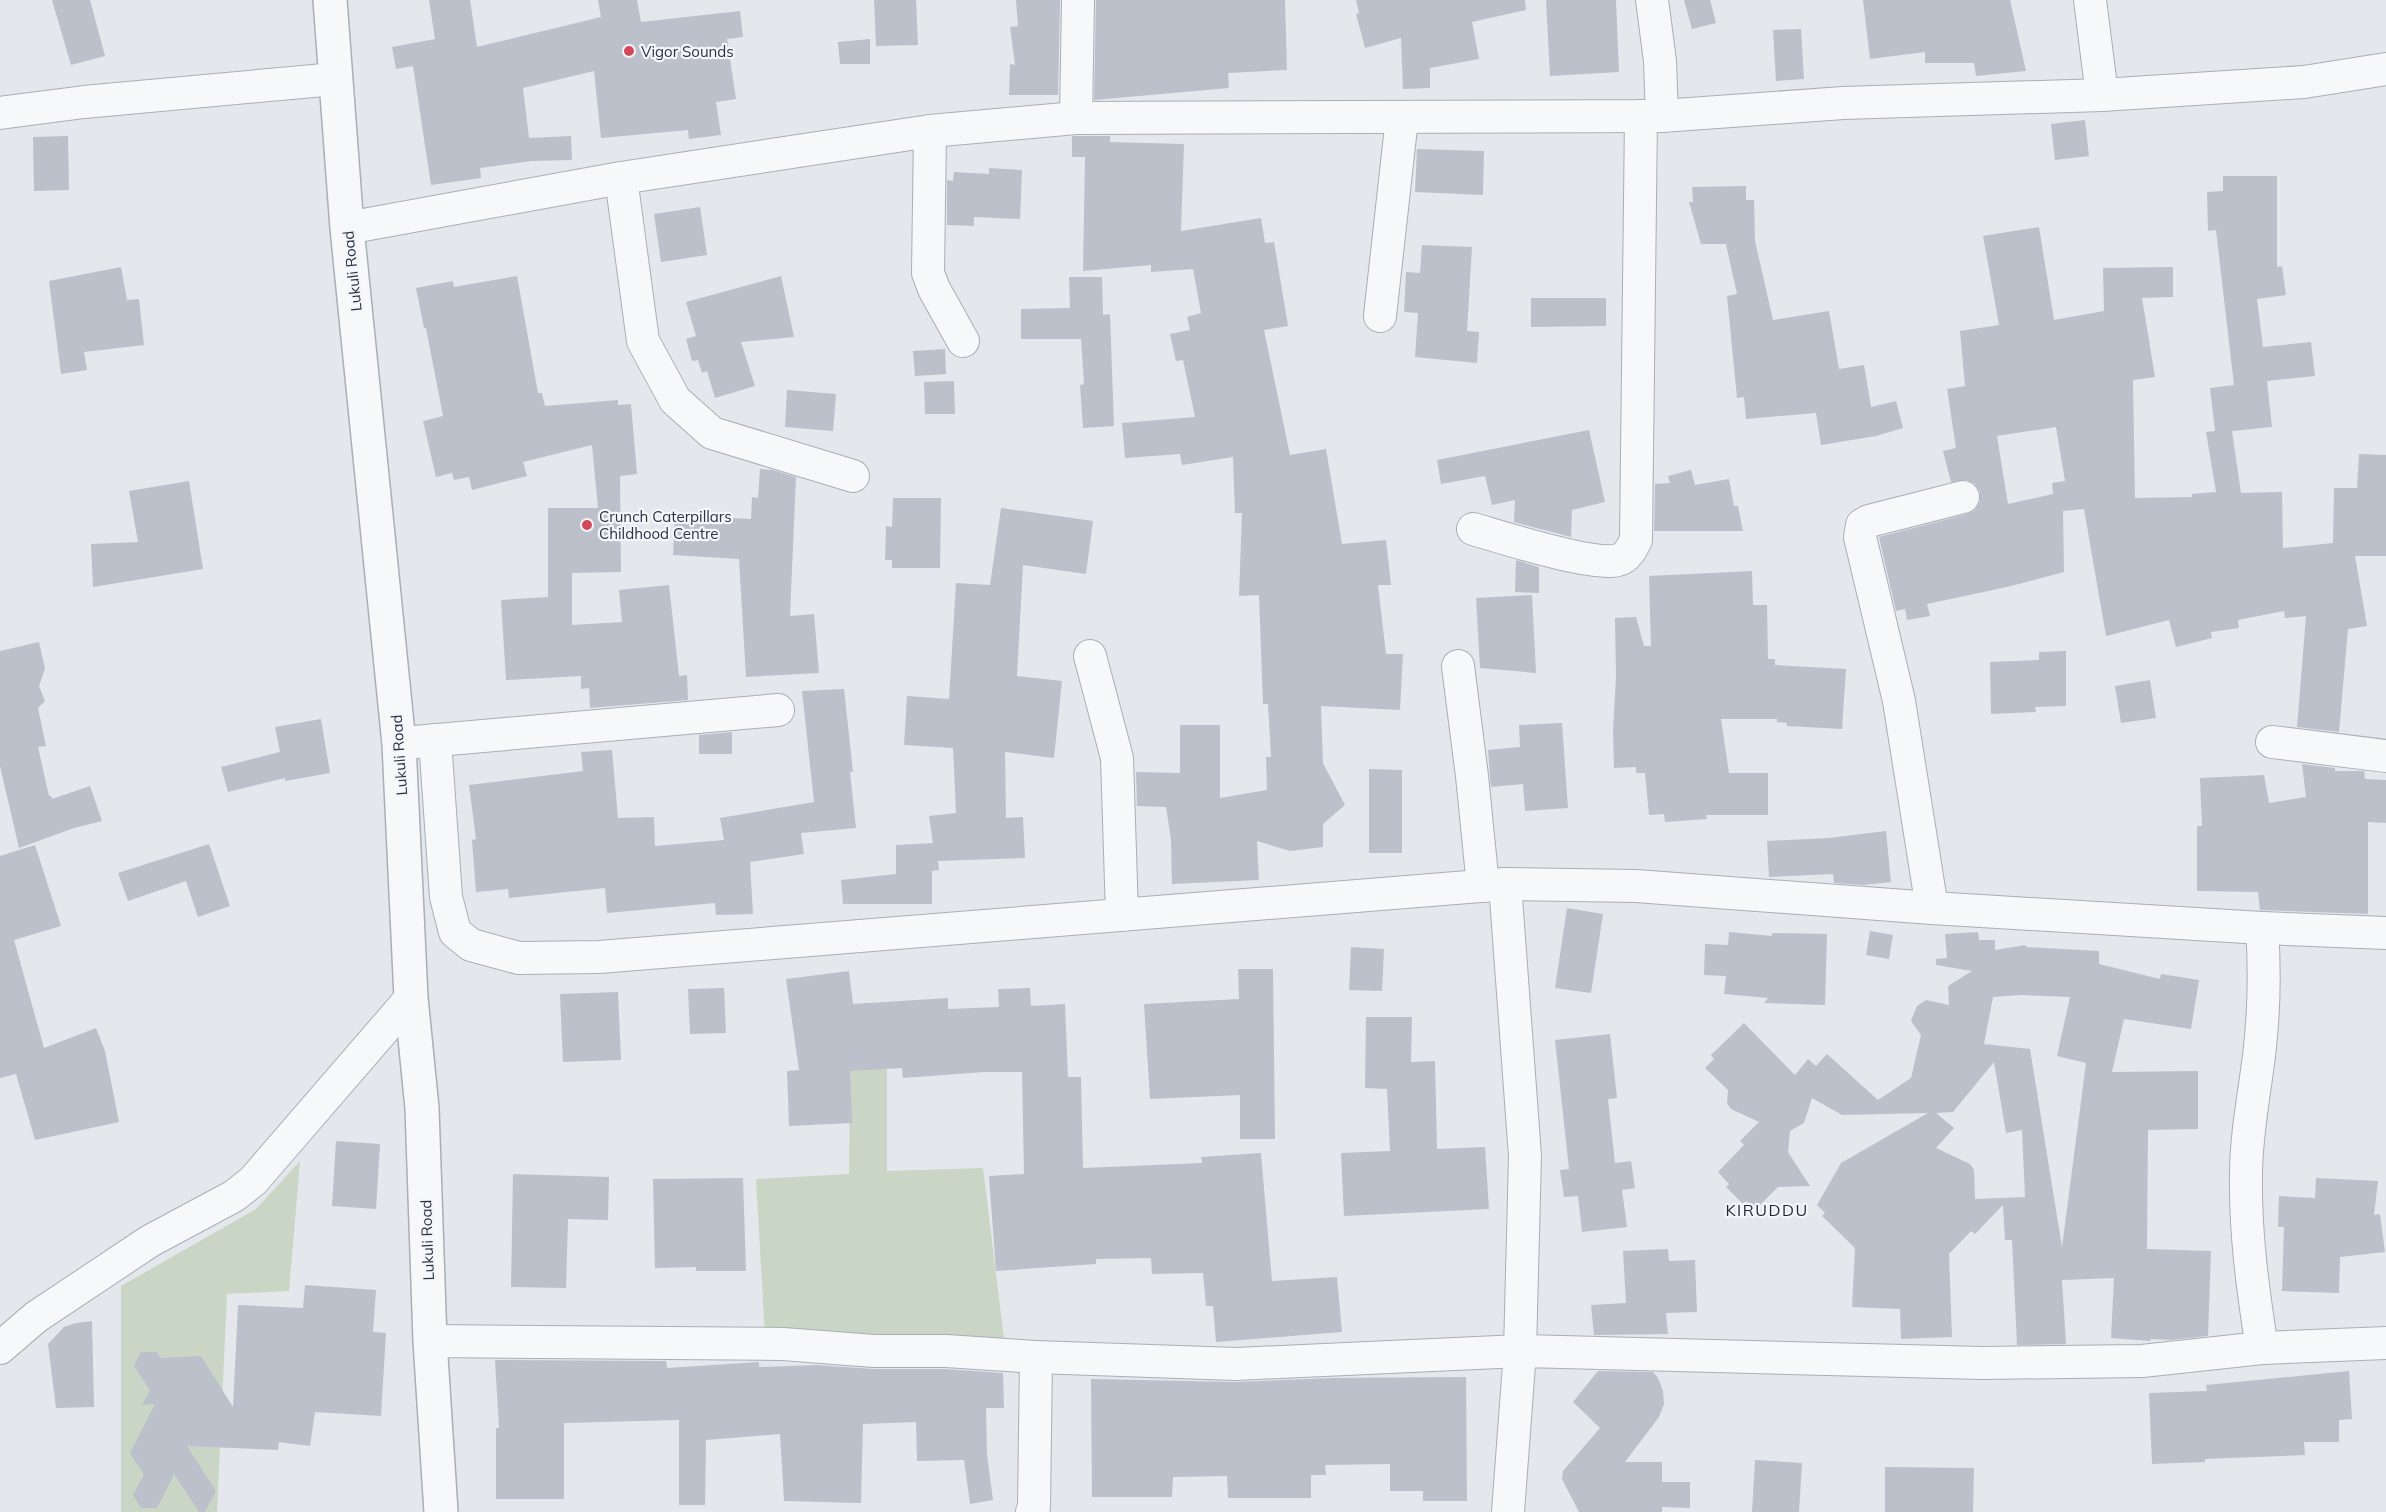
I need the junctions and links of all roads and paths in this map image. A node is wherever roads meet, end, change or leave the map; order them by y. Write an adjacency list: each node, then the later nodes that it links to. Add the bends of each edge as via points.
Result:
1 (330, 0): 6 (street, Lukuli Road)
2 (1078, 0): 10 (street)
3 (1652, 0): 9 (street, via 1660,61)
4 (2090, 0): 7 (street)
5 (2386, 69): 7 (street, via 2304,82)
6 (335, 79): 8 (street); 14 (street, Lukuli Road)
7 (2102, 95): 9 (street, via 1843,103)
8 (0, 113)
9 (1651, 116): 11 (street); 19 (street, via 1636,540 1629,553 1619,560 1604,561)
10 (1076, 118): 11 (street); 12 (street)
11 (1402, 118): 15 (street)
12 (930, 131): 13 (street); 16 (street, via 928,273)
13 (621, 178): 14 (street); 17 (street, via 644,341 675,400 712,433)
14 (347, 228): 25 (street, Lukuli Road)
15 (1380, 316)
16 (963, 341)
17 (853, 476)
18 (1963, 497): 28 (street, via 1869,520 1862,525 1860,537 1899,701)
19 (1473, 529)
20 (1090, 656): 29 (street, via 1117,758)
21 (1458, 666): 27 (street, via 1472,776)
22 (778, 710): 23 (street)
23 (435, 740): 25 (street); 29 (street, via 446,897 454,932 471,945 519,958 599,957)
24 (2272, 742): 26 (street)
25 (399, 744): 32 (street, Lukuli Road)
26 (2386, 756)
27 (1494, 885): 28 (street, via 1636,886); 29 (street); 37 (street, via 1525,1156)
28 (1932, 908): 30 (street)
29 (1122, 915)
30 (2262, 928): 31 (street); 36 (street, via 2265,968 2246,1174 2252,1281)
31 (2386, 933)
32 (411, 998): 33 (street, Lukuli Road, via 422,1108); 35 (street, via 253,1181 234,1196 141,1247 36,1317)
33 (430, 1341): 38 (street, via 783,1344); 39 (street, Lukuli Road)
34 (2386, 1343): 36 (street)
35 (0, 1348)
36 (2262, 1348): 37 (street, via 2142,1361 1982,1363)
37 (1520, 1351): 38 (street, via 1236,1364); 41 (street)
38 (1036, 1357): 40 (street)
39 (441, 1512)
40 (1032, 1512)
41 (1508, 1512)

